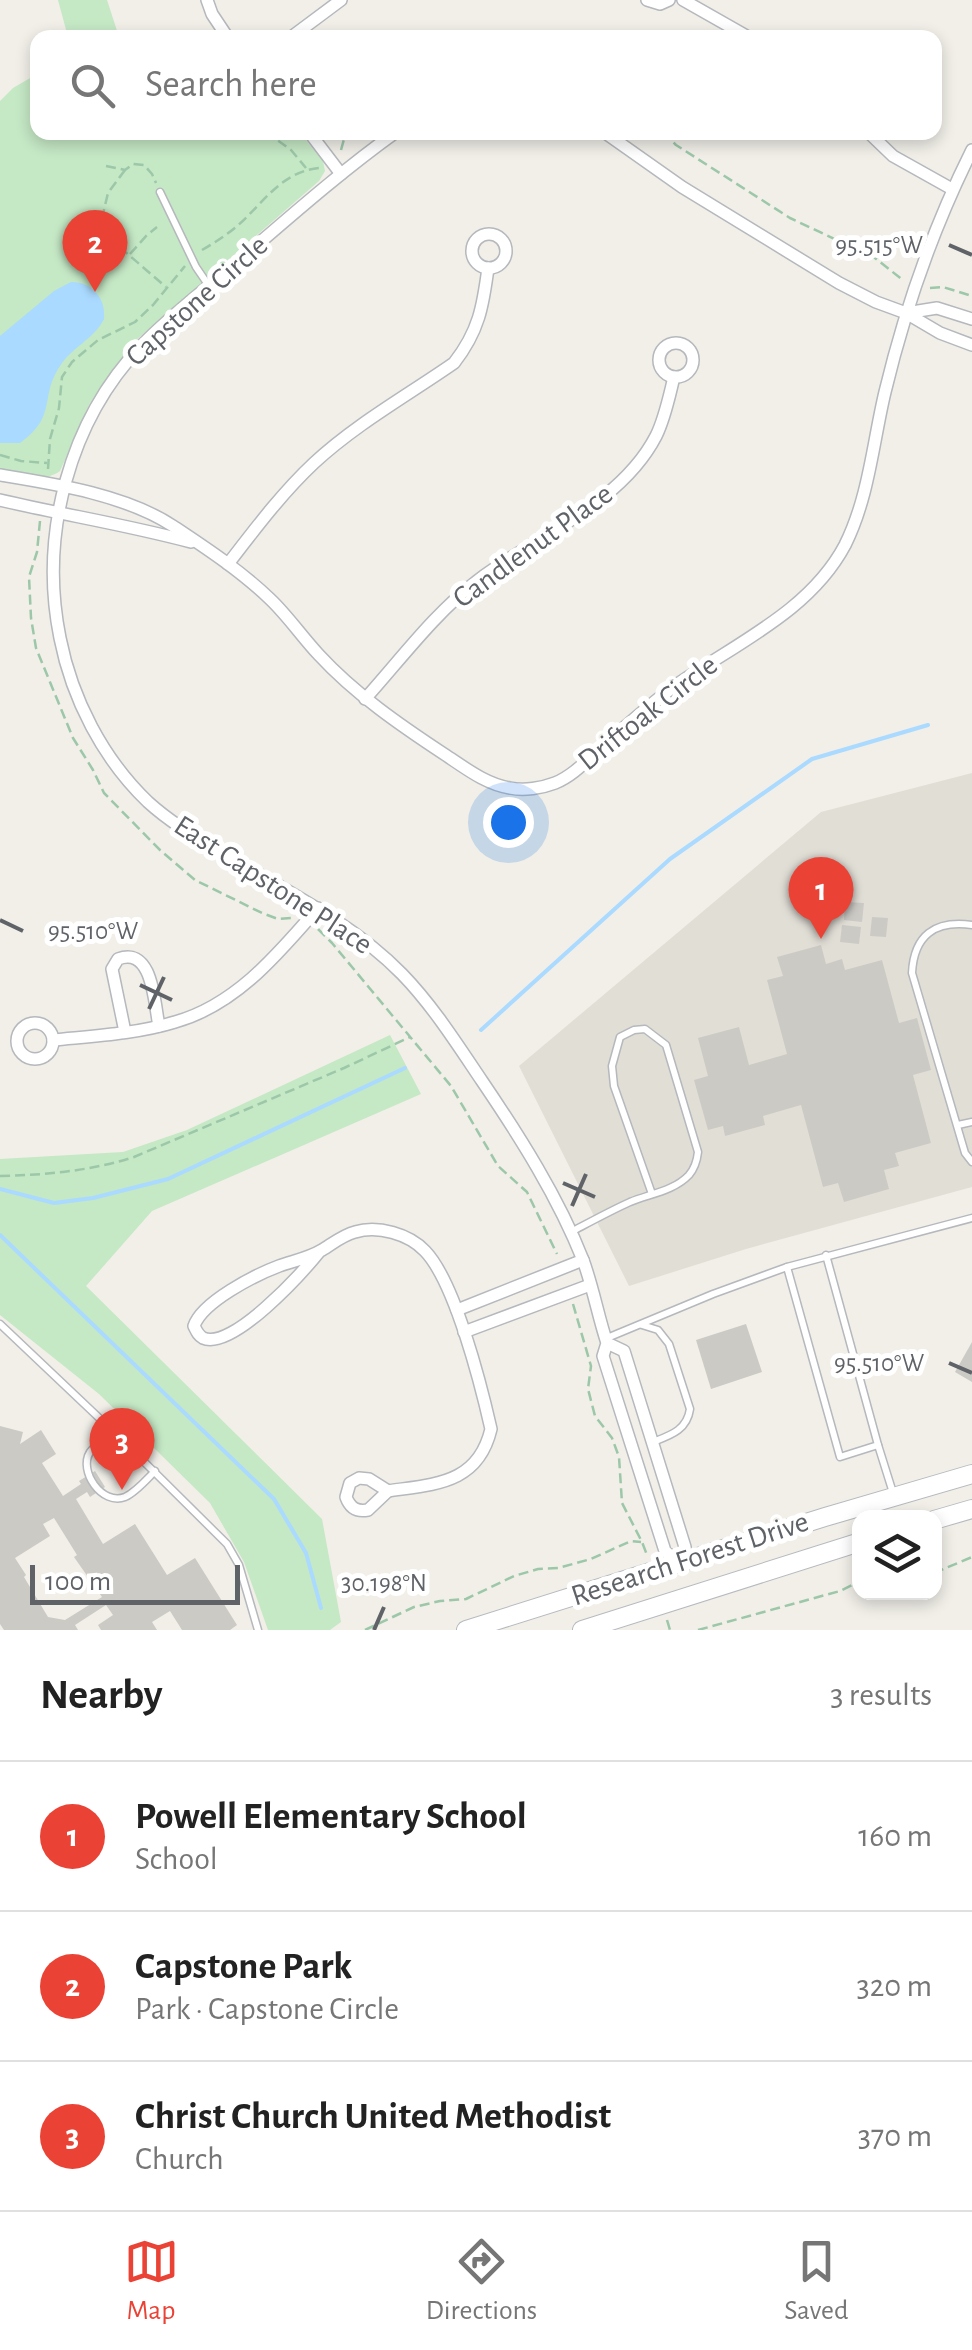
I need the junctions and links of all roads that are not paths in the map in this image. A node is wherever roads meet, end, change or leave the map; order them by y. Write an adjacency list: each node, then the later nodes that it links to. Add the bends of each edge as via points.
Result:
1 (207, 0): 6 (street)
2 (341, 0): 7 (street)
3 (647, 0): 4 (street)
4 (668, 0)
5 (683, 0): 8 (street)
6 (223, 30)
7 (301, 30)
8 (736, 30)
9 (314, 140): 14 (street)
10 (386, 140): 14 (street, Capstone Circle)
11 (616, 140): 19 (street, via 839,284)
12 (876, 140): 15 (street)
13 (972, 150): 15 (street, Driftoak Circle)
14 (341, 174): 18 (street, Capstone Circle)
15 (952, 189): 19 (street, Driftoak Circle)
16 (160, 192): 18 (lane)
17 (488, 268): 28 (street, via 482,310 454,363 314,463)
18 (210, 286): 24 (street, Capstone Circle, via 115,377 82,434)
19 (906, 314): 20 (street, via 937,308); 21 (street); 29 (street, Driftoak Circle, via 856,519 833,564 784,613 650,705 576,770 526,789 492,783)
20 (972, 319)
21 (972, 345)
22 (674, 377): 29 (street, Candlenut Place, via 658,431 629,474 460,595)
23 (0, 474): 24 (street, Driftoak Circle)
24 (64, 488): 26 (street, Capstone Circle); 27 (street, Driftoak Circle, via 153,514)
25 (0, 500): 26 (street, Driftoak Circle)
26 (59, 514): 27 (street, Driftoak Circle); 30 (street, East Capstone Place, via 53,595 64,659 102,743 133,786 174,824)
27 (198, 544): 28 (street, Driftoak Circle)
28 (228, 564): 29 (street, Driftoak Circle, via 272,600)
29 (365, 698)
30 (318, 908): 32 (street, via 248,982 200,1013); 40 (street, East Capstone Place, via 376,949 421,995 500,1107)
31 (972, 926): 36 (lane, via 929,931 912,973)
32 (159, 1026): 33 (street); 33 (street, via 146,966 127,955 112,969)
33 (125, 1032): 34 (street)
34 (53, 1040)
35 (972, 1122): 36 (lane)
36 (958, 1125): 37 (lane)
37 (972, 1162)
38 (652, 1194): 38 (lane, via 691,1173 698,1152 666,1045 645,1029 620,1037 612,1066); 40 (lane)
39 (972, 1218): 42 (lane)
40 (570, 1232): 43 (street, East Capstone Place)
41 (319, 1252): 41 (street, via 260,1273 208,1307 196,1318 199,1336 218,1339 261,1312); 46 (street, via 355,1232 399,1234 436,1265)
42 (826, 1255): 44 (lane); 53 (lane)
43 (583, 1260): 45 (street, East Capstone Place); 46 (street)
44 (786, 1267): 48 (lane); 53 (lane, via 840,1457)
45 (590, 1285): 49 (street); 50 (street, East Capstone Place)
46 (457, 1310): 49 (street)
47 (0, 1324): 51 (lane)
48 (640, 1324): 50 (lane); 52 (lane, via 658,1330 669,1344 690,1409 683,1428)
49 (464, 1332): 56 (street, via 491,1428 487,1445 466,1472 450,1480)
50 (606, 1341): 52 (street, East Capstone Place, via 624,1351); 61 (street, East Capstone Place, via 603,1356 666,1551)
51 (115, 1432): 54 (lane); 54 (lane, via 87,1460 100,1492 124,1497)
52 (653, 1442): 61 (street, East Capstone Place, via 685,1546)
53 (878, 1445): 57 (lane)
54 (155, 1471): 63 (lane, via 227,1544)
55 (972, 1474): 57 (main road, Research Forest Drive)
56 (388, 1491)
57 (894, 1497): 61 (main road, Research Forest Drive)
58 (972, 1510): 59 (main road)
59 (942, 1518)
60 (852, 1545): 62 (main road, Research Forest Drive)
61 (679, 1563): 62 (main road); 64 (main road, Research Forest Drive)
62 (690, 1596): 65 (main road, Research Forest Drive)
63 (258, 1630)
64 (466, 1630)
65 (582, 1630)

